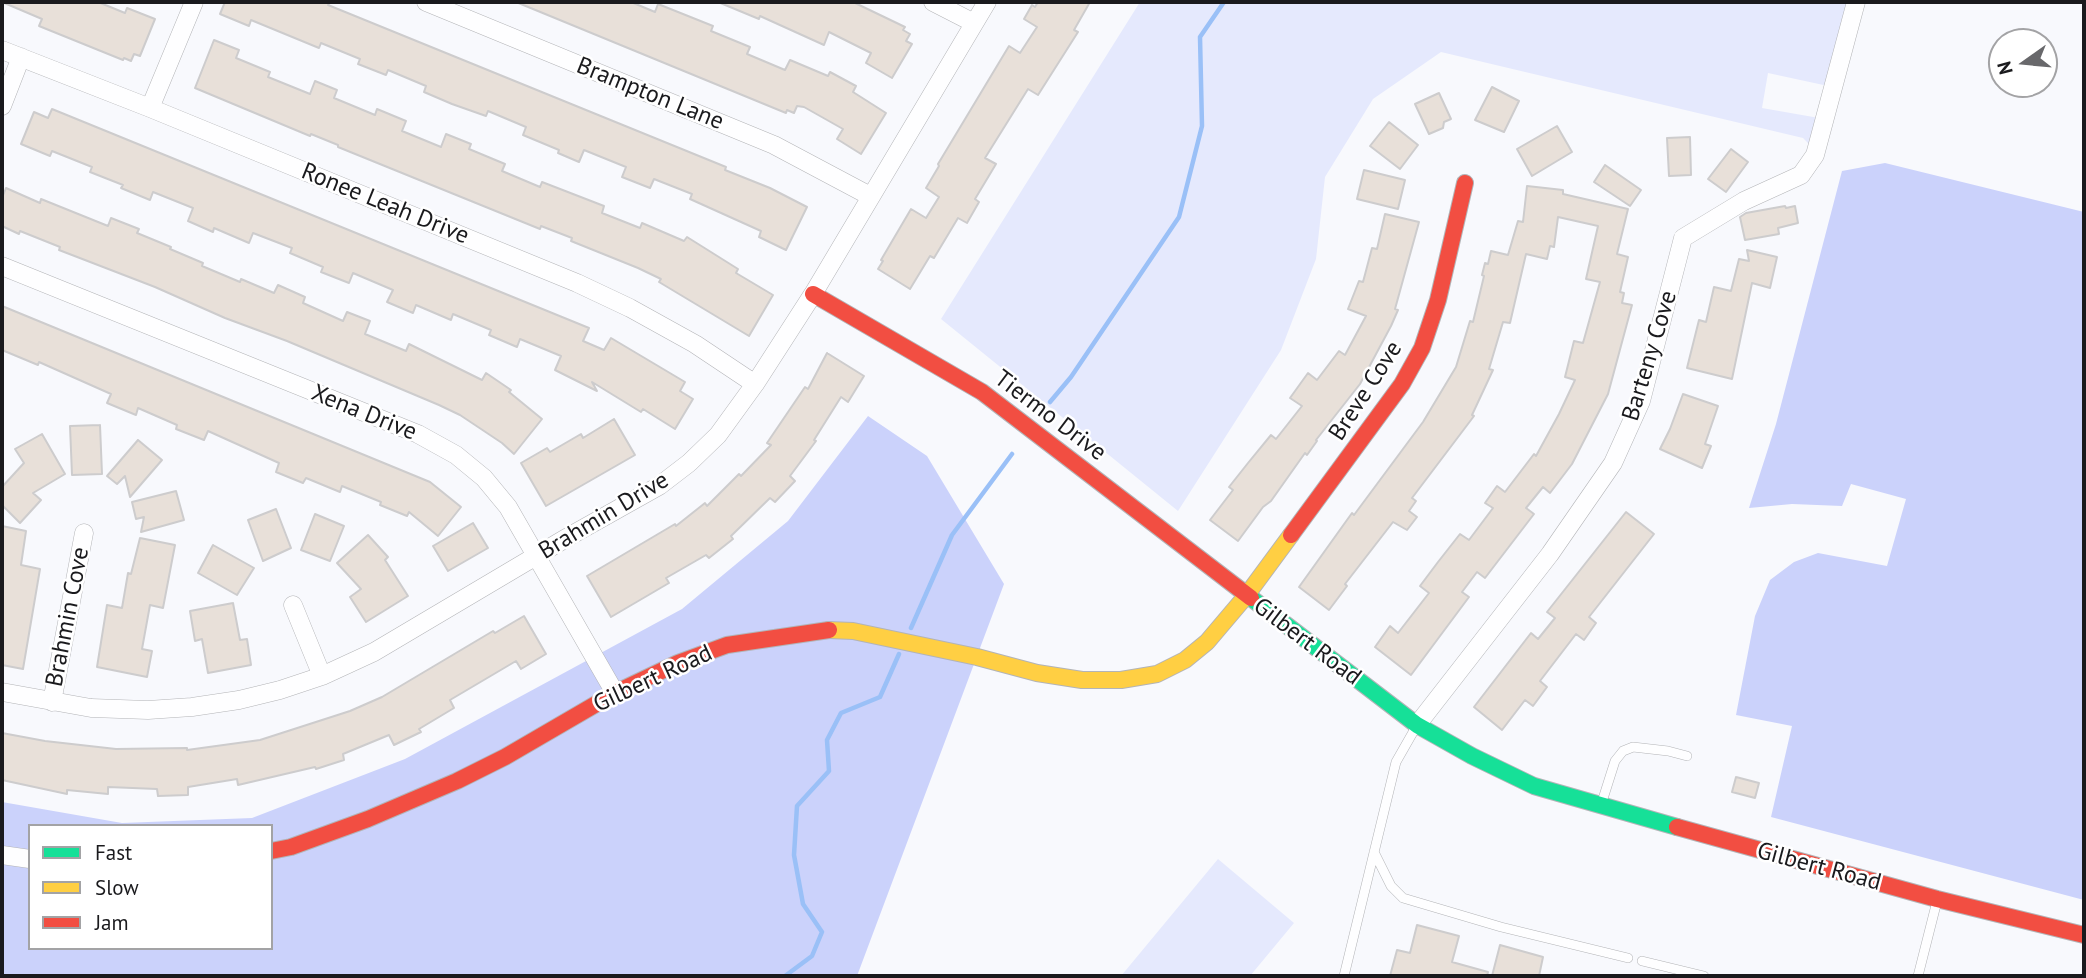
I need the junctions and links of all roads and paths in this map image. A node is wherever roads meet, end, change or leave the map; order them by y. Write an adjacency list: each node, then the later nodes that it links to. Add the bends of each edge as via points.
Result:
1 (194, 2): 10 (street)
2 (426, 2): 12 (street, Brampton Lane, via 774,145)
3 (933, 2): 6 (street)
4 (987, 2): 6 (street, Brahmin Drive)
5 (1856, 2): 24 (street, Barteny Cove, via 1815,155 1801,176 1744,201 1684,238 1641,401 1613,463 1550,554)
6 (974, 23): 12 (street, Brahmin Drive)
7 (2, 50): 8 (street, Ronee Leah Drive)
8 (21, 57): 9 (street); 10 (street, Ronee Leah Drive)
9 (2, 106)
10 (150, 108): 15 (street, Ronee Leah Drive, via 577,283 695,344)
11 (1465, 183): 18 (street, Breve Cove, via 1422,348 1381,414)
12 (870, 197): 14 (street, Brahmin Drive)
13 (2, 266): 17 (street, Xena Drive, via 418,434 456,455 484,478 508,507)
14 (813, 293): 15 (street, Brahmin Drive); 18 (street, Tiermo Drive, via 982,391)
15 (755, 384): 17 (street, Brahmin Drive, via 718,435 689,463 659,486)
16 (84, 533): 23 (street, Brahmin Cove)
17 (537, 556): 20 (street, Brahmin Drive, via 374,652); 22 (street, Xena Drive)
18 (1246, 596): 22 (street, Gilbert Road, via 1207,642 1185,660 1157,674 1121,680 1037,673 874,634 822,630 727,645); 24 (street, Gilbert Road)
19 (293, 605): 20 (street)
20 (322, 676): 23 (street, Brahmin Drive, via 239,700 192,707 91,708)
21 (2, 692): 23 (street, Brahmin Drive)
22 (615, 693): 27 (street, Gilbert Road, via 457,781 368,819)
23 (52, 702)
24 (1417, 725): 26 (street, Gilbert Road, via 1534,786); 28 (lane, via 1396,762)
25 (1687, 756): 26 (lane, via 1633,747 1623,751 1615,761)
26 (1600, 806): 31 (street, Gilbert Road)
27 (273, 851)
28 (1374, 852): 33 (lane, via 1391,886 1403,898 1501,928); 35 (lane)
29 (2, 855): 30 (street)
30 (28, 859)
31 (1937, 899): 32 (street, Gilbert Road); 37 (lane)
32 (2084, 935)
33 (1628, 958)
34 (1642, 961): 36 (lane)
35 (1344, 976)
36 (1704, 976)
37 (1918, 976)

